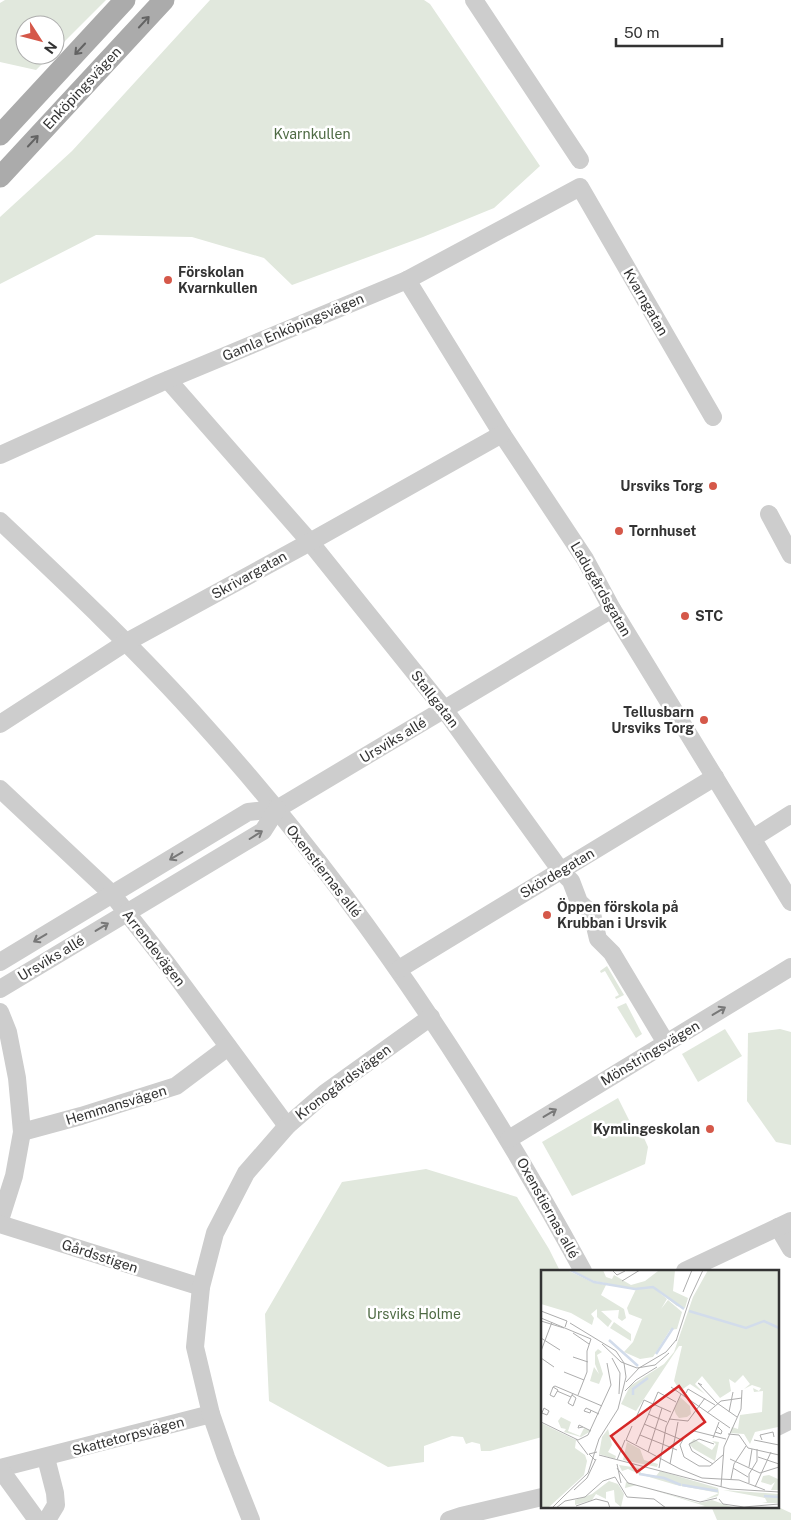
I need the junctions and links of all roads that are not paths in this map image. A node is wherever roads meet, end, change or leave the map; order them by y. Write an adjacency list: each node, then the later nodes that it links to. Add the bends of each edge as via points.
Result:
1 (125, 0): 4 (main road, Enköpingsvägen, one-way to 4)
2 (164, 0): 6 (main road, Enköpingsvägen, one-way to 2)
3 (474, 0): 5 (street)
4 (0, 135)
5 (580, 160)
6 (0, 177)
7 (580, 186): 8 (street, Gamla Enköpingsvägen); 10 (street, Kvarngatan)
8 (407, 280): 9 (street, Gamla Enköpingsvägen); 11 (street, Ladugårdsgatan)
9 (168, 380): 12 (street, Gamla Enköpingsvägen); 15 (street, Stallgatan)
10 (713, 417)
11 (502, 434): 15 (street, Skrivargatan); 17 (street, Ladugårdsgatan, via 585,559)
12 (0, 455)
13 (768, 514): 16 (street)
14 (0, 521): 18 (street, Oxenstiernas allé)
15 (310, 542): 18 (street, Skrivargatan); 19 (street, Stallgatan)
16 (791, 554)
17 (612, 609): 19 (street, Ursviks allé); 21 (street, Ladugårdsgatan)
18 (125, 643): 20 (street, Skrivargatan); 23 (street, Oxenstiernas allé, via 204,724)
19 (444, 709): 23 (street, Ursviks allé); 28 (street, Stallgatan)
20 (0, 724)
21 (716, 777): 26 (street, Ladugårdsgatan); 28 (street, Skördegatan)
22 (0, 789): 29 (street, Arrendevägen)
23 (277, 809): 25 (street, Ursviks allé, via 248,812); 27 (street, Ursviks allé, one-way to 23, via 263,832); 34 (street, Oxenstiernas allé)
24 (791, 814): 26 (street)
25 (218, 831): 27 (street); 29 (street, Ursviks allé, one-way to 29)
26 (753, 838): 30 (street, Ladugårdsgatan)
27 (231, 850): 31 (street, Ursviks allé)
28 (561, 870): 34 (street, Skördegatan); 38 (street, Stallgatan, via 571,881 579,902 592,914 598,938 612,953)
29 (112, 894): 31 (street, Arrendevägen); 32 (street, Ursviks allé, one-way to 32)
30 (791, 902)
31 (126, 913): 35 (street, Ursviks allé, one-way to 31); 39 (street, Arrendevägen)
32 (0, 962)
33 (791, 967): 38 (street, Mönstringsvägen, one-way to 33)
34 (399, 969): 37 (street, Oxenstiernas allé)
35 (0, 989)
36 (0, 1012): 41 (street, via 8,1032 17,1078)
37 (431, 1017): 40 (street, Kronogårdsvägen, via 325,1093); 42 (street, Oxenstiernas allé)
38 (666, 1043): 42 (street, Mönstringsvägen, one-way to 38)
39 (228, 1046): 40 (street, Arrendevägen); 41 (street, Hemmansvägen, via 176,1086)
40 (286, 1126): 49 (street, Kronogårdsvägen, via 246,1173 214,1233)
41 (22, 1132): 43 (street, via 14,1176)
42 (509, 1139): 47 (street, Oxenstiernas allé)
43 (0, 1220)
44 (0, 1224): 49 (street, Gårdsstigen)
45 (784, 1224): 46 (street); 48 (street)
46 (791, 1249)
47 (583, 1270)
48 (687, 1270)
49 (200, 1287): 50 (street, Kronogårdsvägen, via 195,1347)
50 (211, 1414): 53 (street, Skattetorpsvägen); 59 (street, Kronogårdsvägen)
51 (791, 1420): 52 (street)
52 (778, 1426)
53 (46, 1458): 54 (street, Skattetorpsvägen); 58 (street, via 56,1505)
54 (0, 1469): 57 (street, Skattetorpsvägen)
55 (541, 1498): 56 (street)
56 (515, 1512): 60 (street, via 461,1516)
57 (37, 1520)
58 (47, 1520)
59 (251, 1520)
60 (449, 1520)

